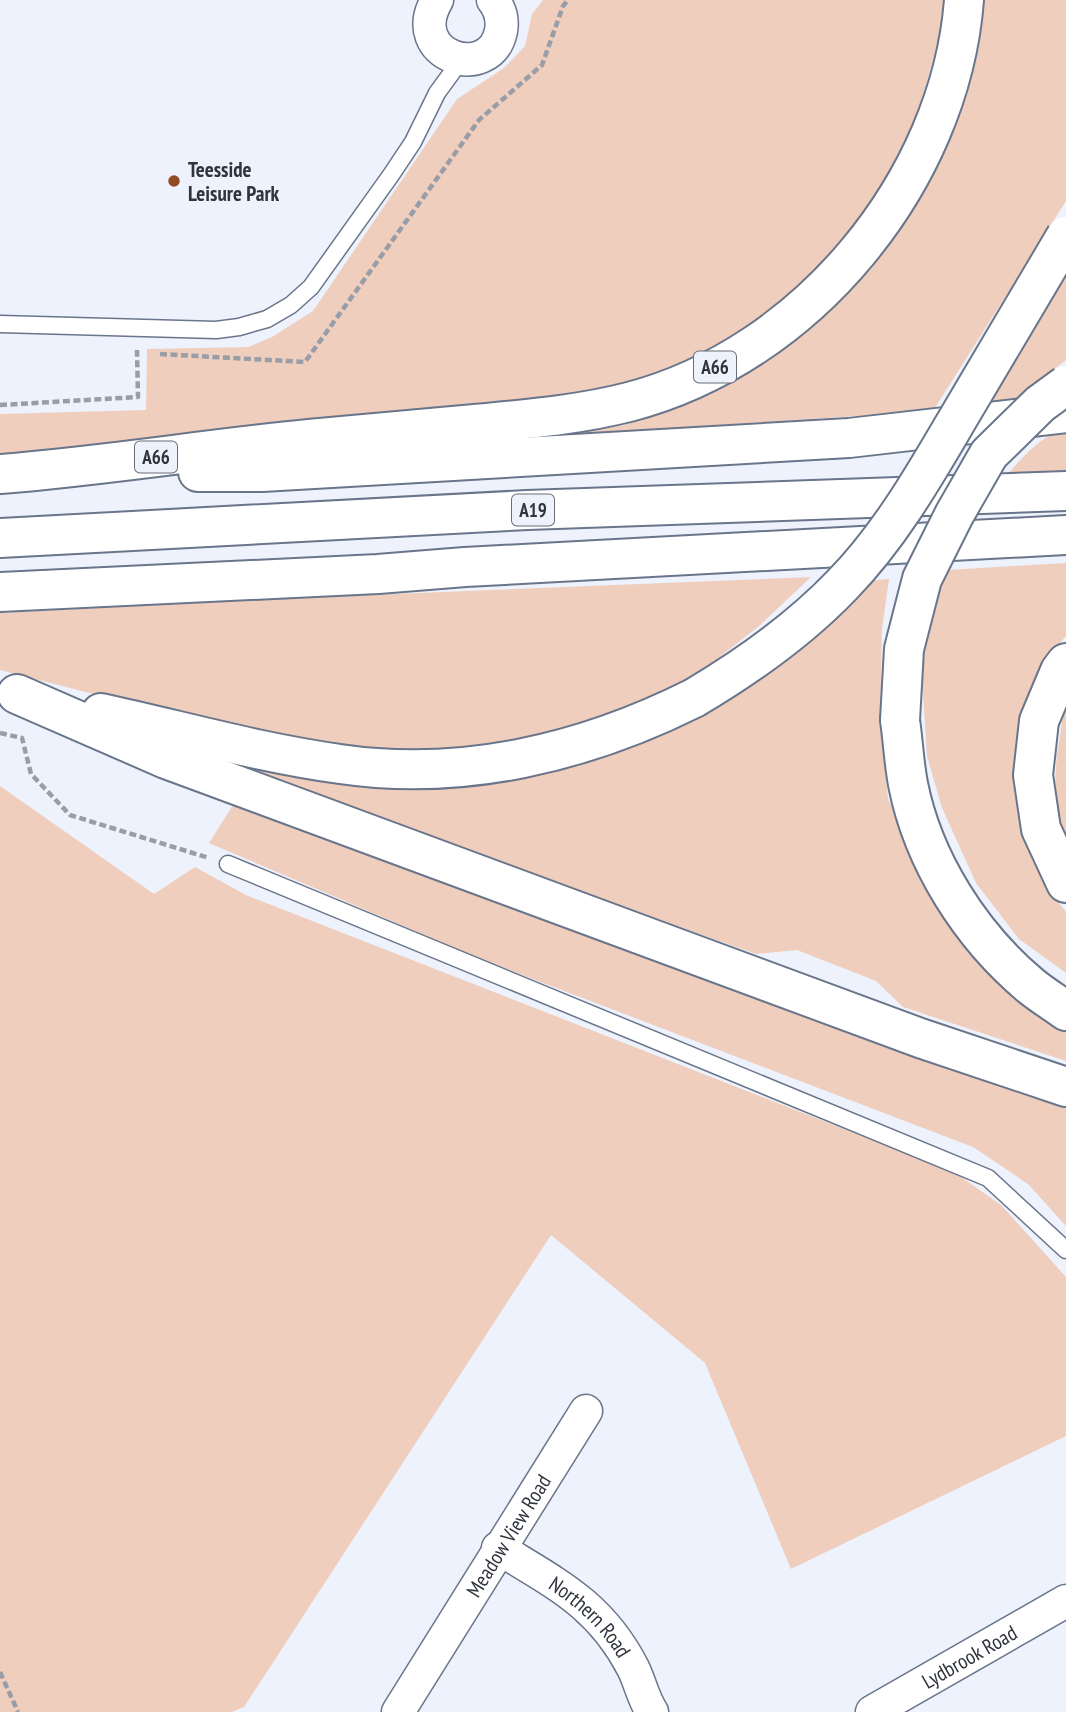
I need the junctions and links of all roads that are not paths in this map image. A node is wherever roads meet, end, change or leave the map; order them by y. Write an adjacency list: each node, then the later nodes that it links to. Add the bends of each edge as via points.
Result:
1 (437, 0): 4 (street, via 429,32 441,50)
2 (964, 0): 9 (highway, A66, via 953,67 936,119 915,168 887,214 818,296 731,359 632,401 579,413)
3 (496, 1): 4 (street, via 502,26 493,48)
4 (461, 60): 6 (lane, via 391,176 311,287 291,306 267,319 216,330)
5 (1066, 236): 16 (highway, bridge, via 927,470 874,548 843,584 810,617 734,675 643,723 568,749 490,764 433,769 353,766)
6 (0, 324)
7 (1066, 385): 19 (highway, bridge, via 989,454 922,579 904,649 900,720 909,785 927,844 956,900 993,948 1031,986)
8 (1066, 413): 9 (highway, A66, via 849,438 261,472)
9 (49, 470): 10 (highway, A66)
10 (0, 474)
11 (1066, 491): 13 (highway, A19, via 527,510)
12 (1066, 535): 14 (highway)
13 (0, 538)
14 (0, 592)
15 (1066, 663): 18 (highway, via 1039,721 1033,775 1041,828)
16 (8, 692): 20 (highway, via 179,764 920,1038)
17 (228, 864): 21 (lane, via 988,1178)
18 (1066, 883)
19 (1066, 1011)
20 (1066, 1087)
21 (1066, 1250)
22 (586, 1411): 23 (street, Meadow View Road)
23 (498, 1548): 25 (street, Meadow View Road); 26 (street, Northern Road, via 576,1596 604,1622 633,1667)
24 (1066, 1601): 27 (street, Lydbrook Road)
25 (398, 1712)
26 (652, 1712)
27 (872, 1712)

